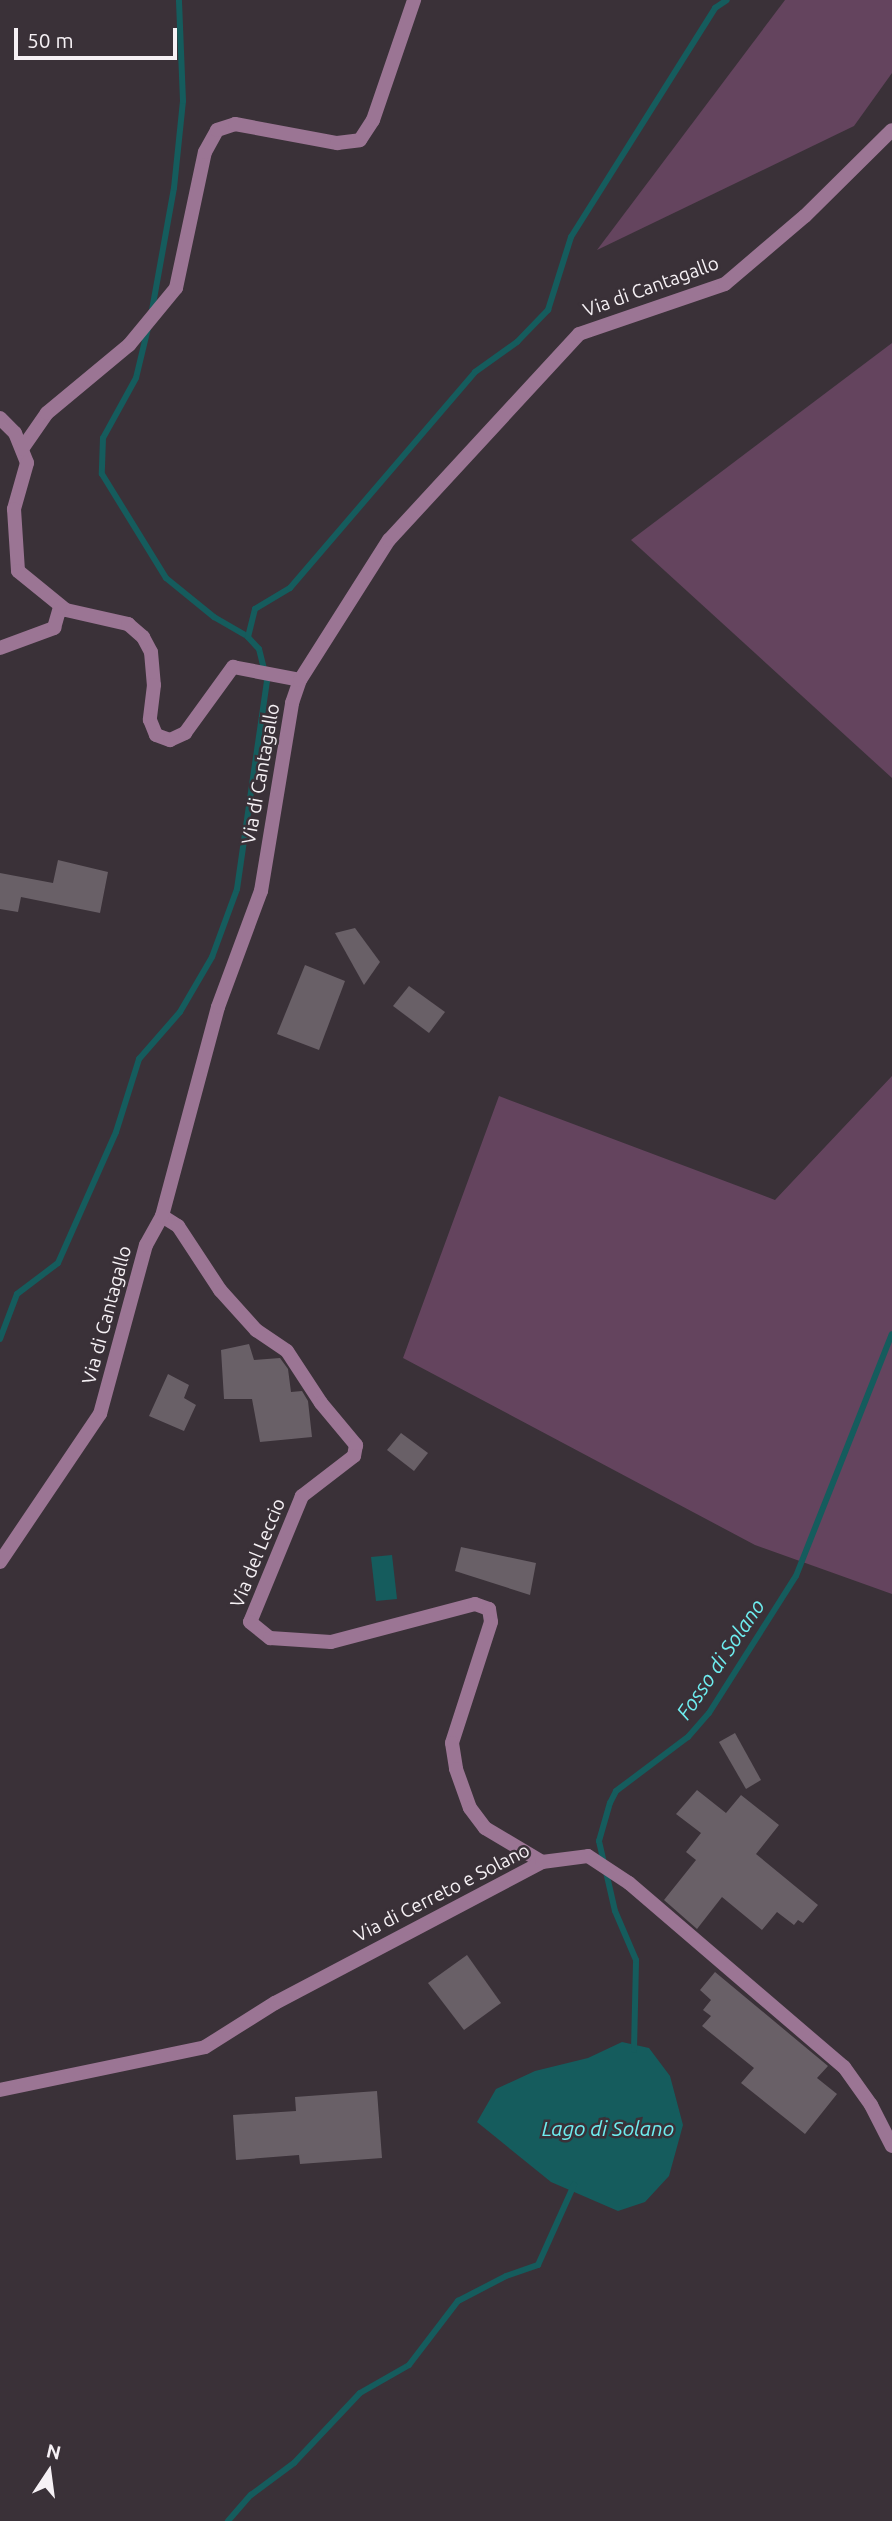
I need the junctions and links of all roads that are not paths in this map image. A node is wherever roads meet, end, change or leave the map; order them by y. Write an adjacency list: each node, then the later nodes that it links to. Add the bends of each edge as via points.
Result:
1 (414, 0): 4 (street, via 373,120 360,139 337,143 235,124 217,130 205,152 176,288 129,345 47,413)
2 (892, 130): 7 (street, Via di Cantagallo, via 805,216 725,285 579,334 388,540)
3 (0, 418): 4 (street, via 15,433)
4 (22, 449): 5 (street, via 27,463 14,509 18,571)
5 (60, 607): 6 (street, via 54,628); 7 (street, via 128,624 143,637 151,652 154,685 150,720 156,735 170,740 185,733 233,667)
6 (0, 648)
7 (300, 680): 8 (street, Via di Cantagallo, via 292,703 261,891 218,1007)
8 (162, 1216): 9 (street, Via di Cantagallo, via 146,1245 100,1413); 10 (street, Via del Leccio, via 178,1226 220,1290 256,1330 288,1351 321,1404 356,1445 354,1456 302,1496 250,1622 270,1638 331,1642 475,1604 489,1609 491,1622 454,1730 456,1769 470,1808 485,1828)
9 (0, 1562)
10 (542, 1862): 11 (street, Via di Cerreto e Solano, via 275,2003 205,2047); 12 (street, Via di Cerreto e Solano, via 588,1856 629,1883 844,2067)
11 (0, 2090)
12 (892, 2146)

